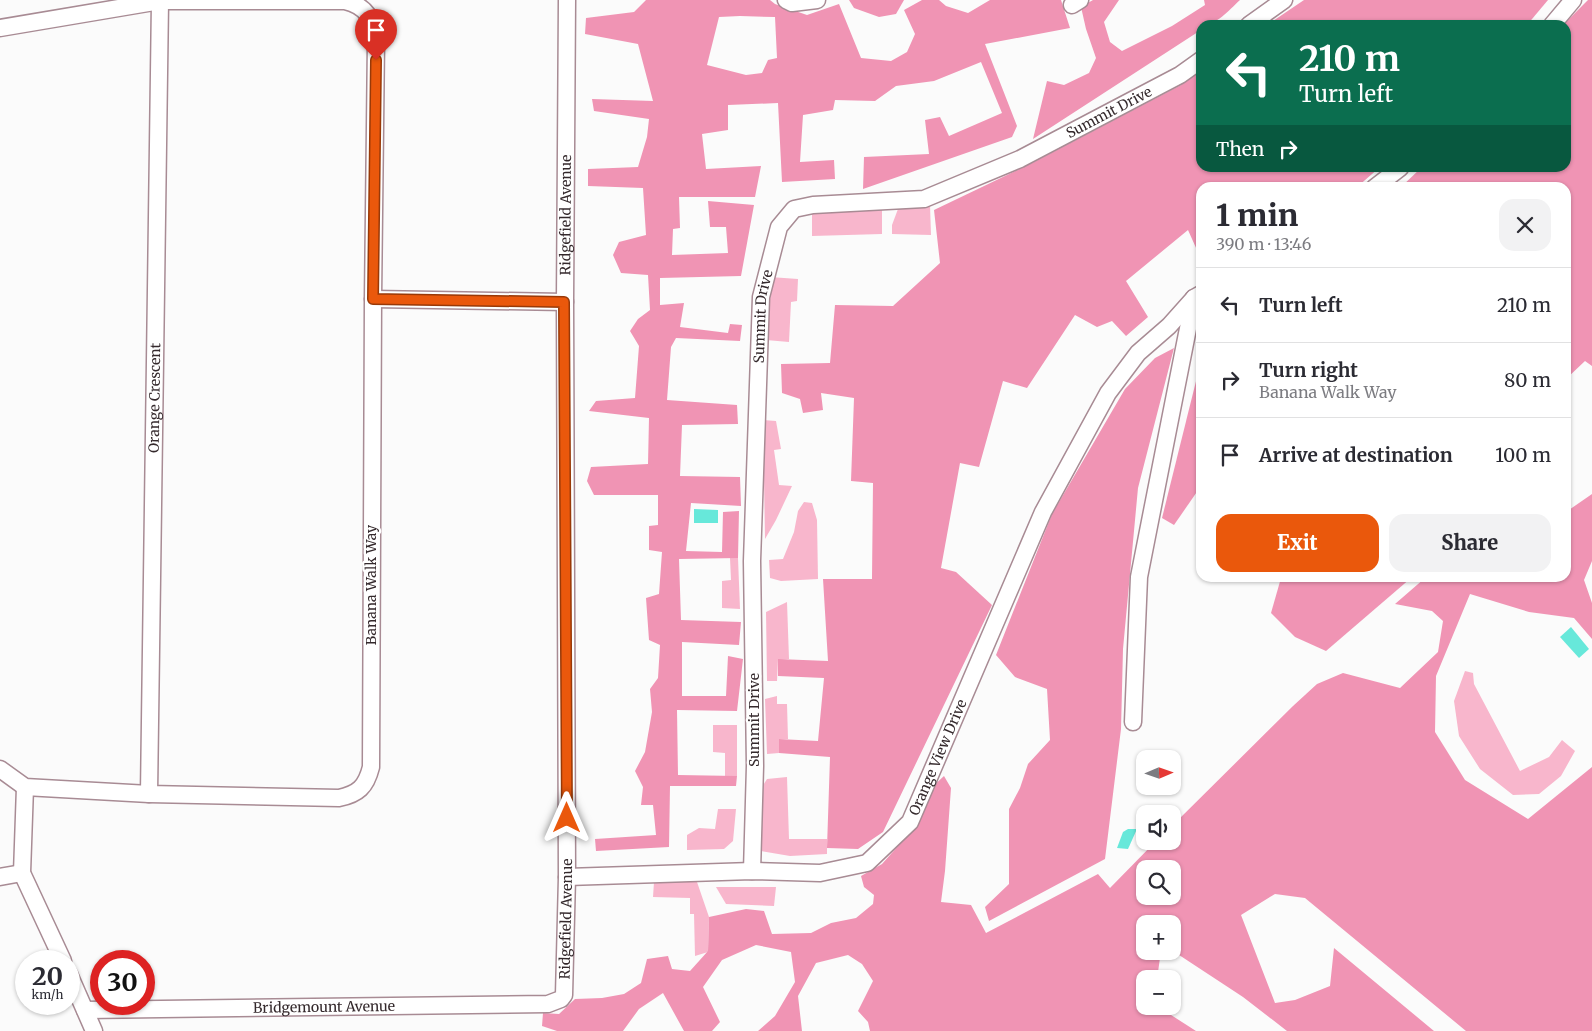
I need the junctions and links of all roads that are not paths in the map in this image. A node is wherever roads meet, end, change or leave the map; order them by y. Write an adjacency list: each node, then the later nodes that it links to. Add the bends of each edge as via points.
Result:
1 (567, 0): 15 (street, Ridgefield Avenue)
2 (786, 0): 3 (street, via 792,3)
3 (817, 0)
4 (1284, 0): 7 (street)
5 (1573, 0): 8 (street)
6 (160, 1): 9 (street); 14 (street, Banana Walk Way, via 345,1 367,12 376,40); 20 (street, Orange Crescent)
7 (1256, 20)
8 (1556, 20)
9 (0, 28)
10 (1196, 64): 21 (street, Summit Drive, via 1020,159 924,199 813,205 794,209 779,227 761,297 752,562 755,766)
11 (1395, 172): 12 (street)
12 (1382, 182)
13 (1196, 298): 21 (street, Orange View Drive, via 1138,353 1108,393 1043,512 910,822 867,863 820,874)
14 (373, 299): 15 (street); 20 (street, Banana Walk Way, via 371,757 368,779 350,796 339,798)
15 (564, 302): 24 (street, Ridgefield Avenue)
16 (1196, 306): 17 (street, via 1139,577)
17 (1133, 722)
18 (0, 769): 19 (street)
19 (25, 787): 20 (street, Banana Walk Way); 22 (street)
20 (149, 794)
21 (752, 871): 24 (street, Orange View Drive)
22 (22, 873): 23 (street); 25 (street)
23 (0, 877)
24 (567, 877): 26 (street, Ridgefield Avenue, via 565,990)
25 (58, 950)
26 (561, 999): 28 (street, Bridgemount Avenue, via 548,1004)
27 (80, 1000): 28 (street)
28 (84, 1010): 29 (street)
29 (94, 1031)

